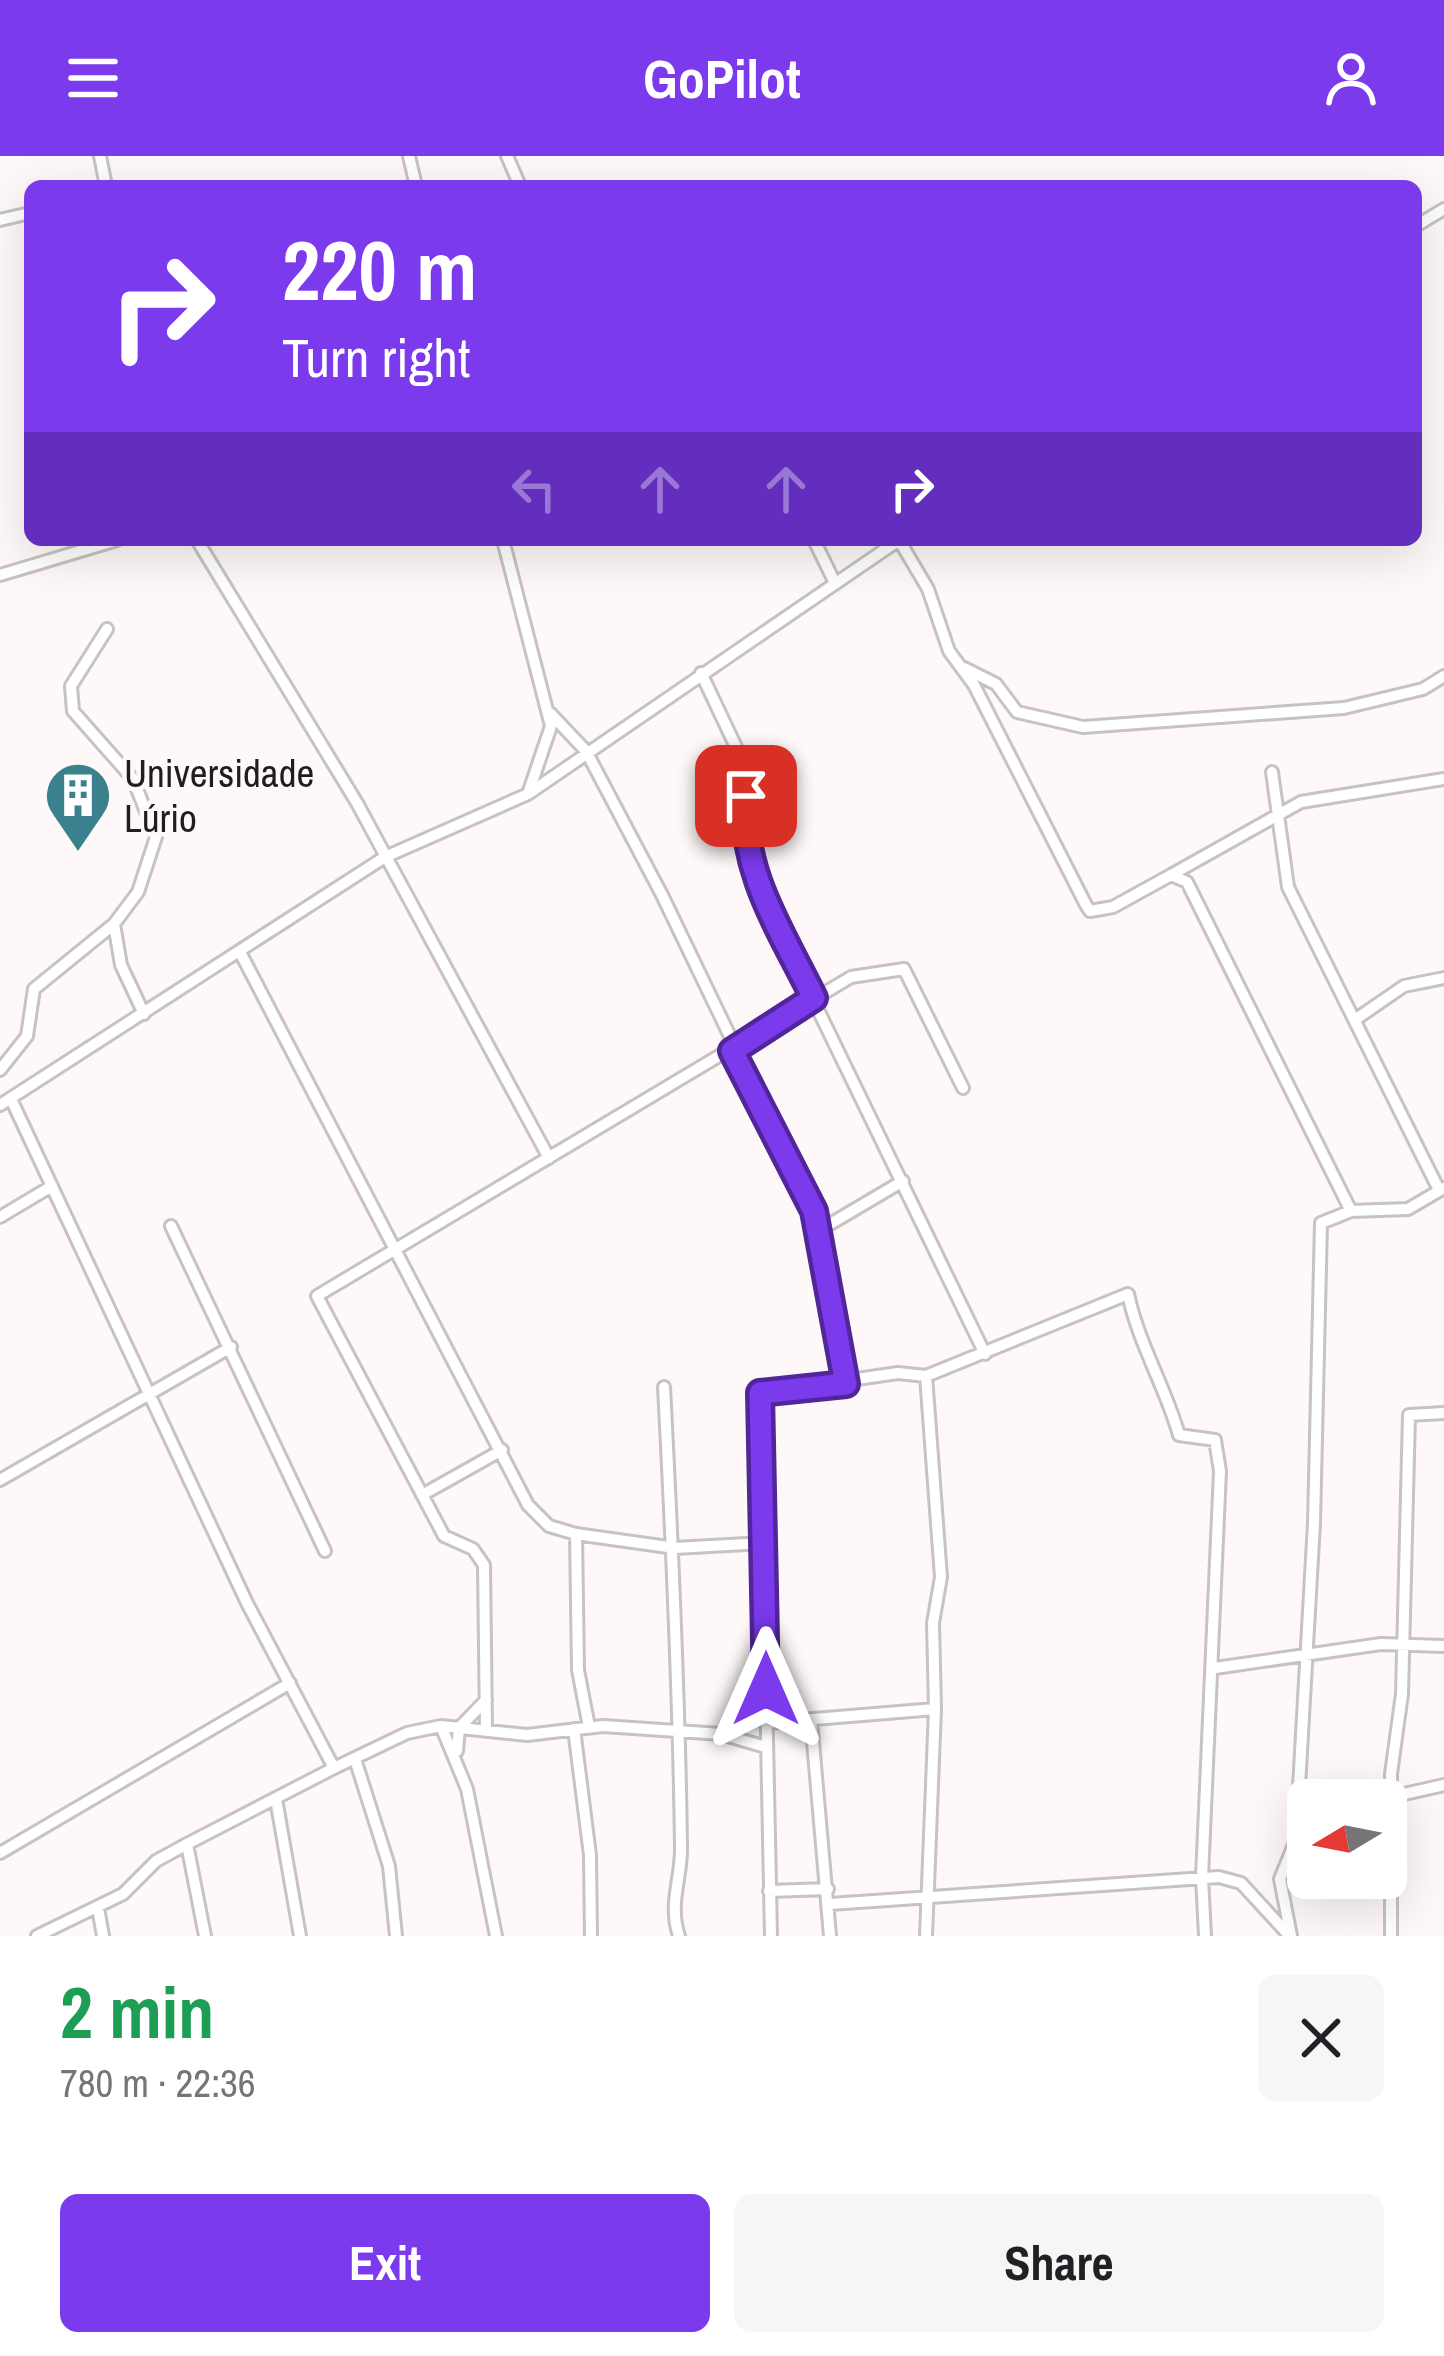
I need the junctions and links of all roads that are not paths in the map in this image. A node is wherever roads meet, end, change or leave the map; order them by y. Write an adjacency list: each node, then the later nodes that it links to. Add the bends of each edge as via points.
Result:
1 (97, 546): 7 (street)
2 (201, 546): 19 (street)
3 (505, 546): 13 (street)
4 (817, 546): 8 (street)
5 (890, 546): 8 (street)
6 (902, 546): 10 (street)
7 (0, 575)
8 (835, 583): 11 (street)
9 (107, 629): 21 (street, via 70,686 73,711 133,778 156,838 138,892)
10 (956, 664): 12 (street, via 995,684 1017,712 1083,727 1344,708); 20 (street, via 1090,911)
11 (701, 674): 14 (street); 24 (street, via 736,747 754,880)
12 (1444, 676)
13 (550, 713): 14 (street); 17 (street, via 550,737)
14 (586, 751): 17 (street); 27 (street)
15 (1272, 772): 18 (street)
16 (1444, 779): 18 (street, via 1301,802)
17 (528, 794): 19 (street)
18 (1279, 817): 20 (street); 26 (street, via 1288,887)
19 (385, 857): 22 (street); 31 (street)
20 (1171, 875): 35 (street, via 1187,882)
21 (114, 924): 25 (street, via 121,965); 28 (street, via 34,989 27,1036)
22 (240, 952): 25 (street); 39 (street)
23 (1444, 978): 26 (street, via 1404,986)
24 (814, 998): 27 (street); 29 (street, via 851,976 904,969); 32 (street)
25 (144, 1014): 30 (street)
26 (1355, 1019): 34 (street)
27 (732, 1051): 31 (street); 38 (street)
28 (0, 1070)
29 (963, 1088)
30 (5, 1102): 33 (street)
31 (549, 1158): 39 (street)
32 (903, 1181): 38 (street); 41 (street)
33 (52, 1186): 36 (street); 45 (street)
34 (1441, 1188): 35 (street, via 1408,1209)
35 (1351, 1211): 56 (street, via 1321,1223)
36 (0, 1217)
37 (171, 1226): 40 (street)
38 (820, 1230): 43 (street)
39 (396, 1246): 47 (street); 49 (street, via 317,1296)
40 (231, 1347): 45 (street); 53 (street)
41 (985, 1354): 42 (street); 57 (street, via 1128,1294 1137,1337 1179,1436 1215,1440 1217,1448)
42 (926, 1376): 43 (street); 60 (street, via 941,1553 932,1623)
43 (846, 1384): 51 (street, via 760,1393)
44 (664, 1388): 52 (street)
45 (149, 1394): 48 (street); 58 (street)
46 (1444, 1413): 54 (street, via 1409,1415)
47 (502, 1450): 49 (street); 50 (street, via 540,1518)
48 (0, 1480)
49 (422, 1495): 59 (street, via 444,1536 484,1565)
50 (576, 1534): 52 (street); 65 (street, via 578,1670)
51 (766, 1543): 52 (street); 62 (street)
52 (675, 1548): 68 (street)
53 (325, 1551)
54 (1404, 1644): 55 (street); 56 (street); 73 (street)
55 (1444, 1646)
56 (1306, 1655): 57 (street); 98 (street, via 1296,1840 1280,1879)
57 (1215, 1668): 79 (street)
58 (290, 1684): 72 (street); 78 (street)
59 (486, 1700): 64 (street); 66 (street)
60 (935, 1708): 61 (street); 83 (street)
61 (812, 1719): 62 (street); 80 (street)
62 (766, 1723): 69 (street)
63 (441, 1726): 64 (street); 70 (street); 71 (street)
64 (458, 1727): 66 (street); 70 (street)
65 (589, 1727): 67 (street); 68 (street)
66 (486, 1729): 67 (street, via 527,1736)
67 (574, 1729): 92 (street)
68 (676, 1734): 69 (street, via 721,1734); 93 (street)
69 (766, 1747): 81 (street)
70 (457, 1754): 91 (street)
71 (355, 1759): 72 (street); 90 (street, via 389,1866)
72 (334, 1768): 76 (street)
73 (1393, 1779)
74 (1444, 1785): 75 (street)
75 (1407, 1793)
76 (276, 1799): 77 (street); 89 (street)
77 (187, 1844): 85 (street); 88 (street)
78 (0, 1852)
79 (1202, 1877): 83 (street); 97 (street); 98 (street, via 1241,1882)
80 (828, 1888): 81 (street); 84 (street)
81 (769, 1891): 94 (street)
82 (1391, 1899): 99 (street)
83 (926, 1900): 84 (street); 96 (street)
84 (830, 1904): 95 (street)
85 (98, 1908): 86 (street); 87 (street)
86 (37, 1936)
87 (104, 1936)
88 (205, 1936)
89 (300, 1936)
90 (396, 1936)
91 (496, 1936)
92 (591, 1936)
93 (679, 1936)
94 (771, 1936)
95 (830, 1936)
96 (926, 1936)
97 (1205, 1936)
98 (1290, 1936)
99 (1391, 1936)

